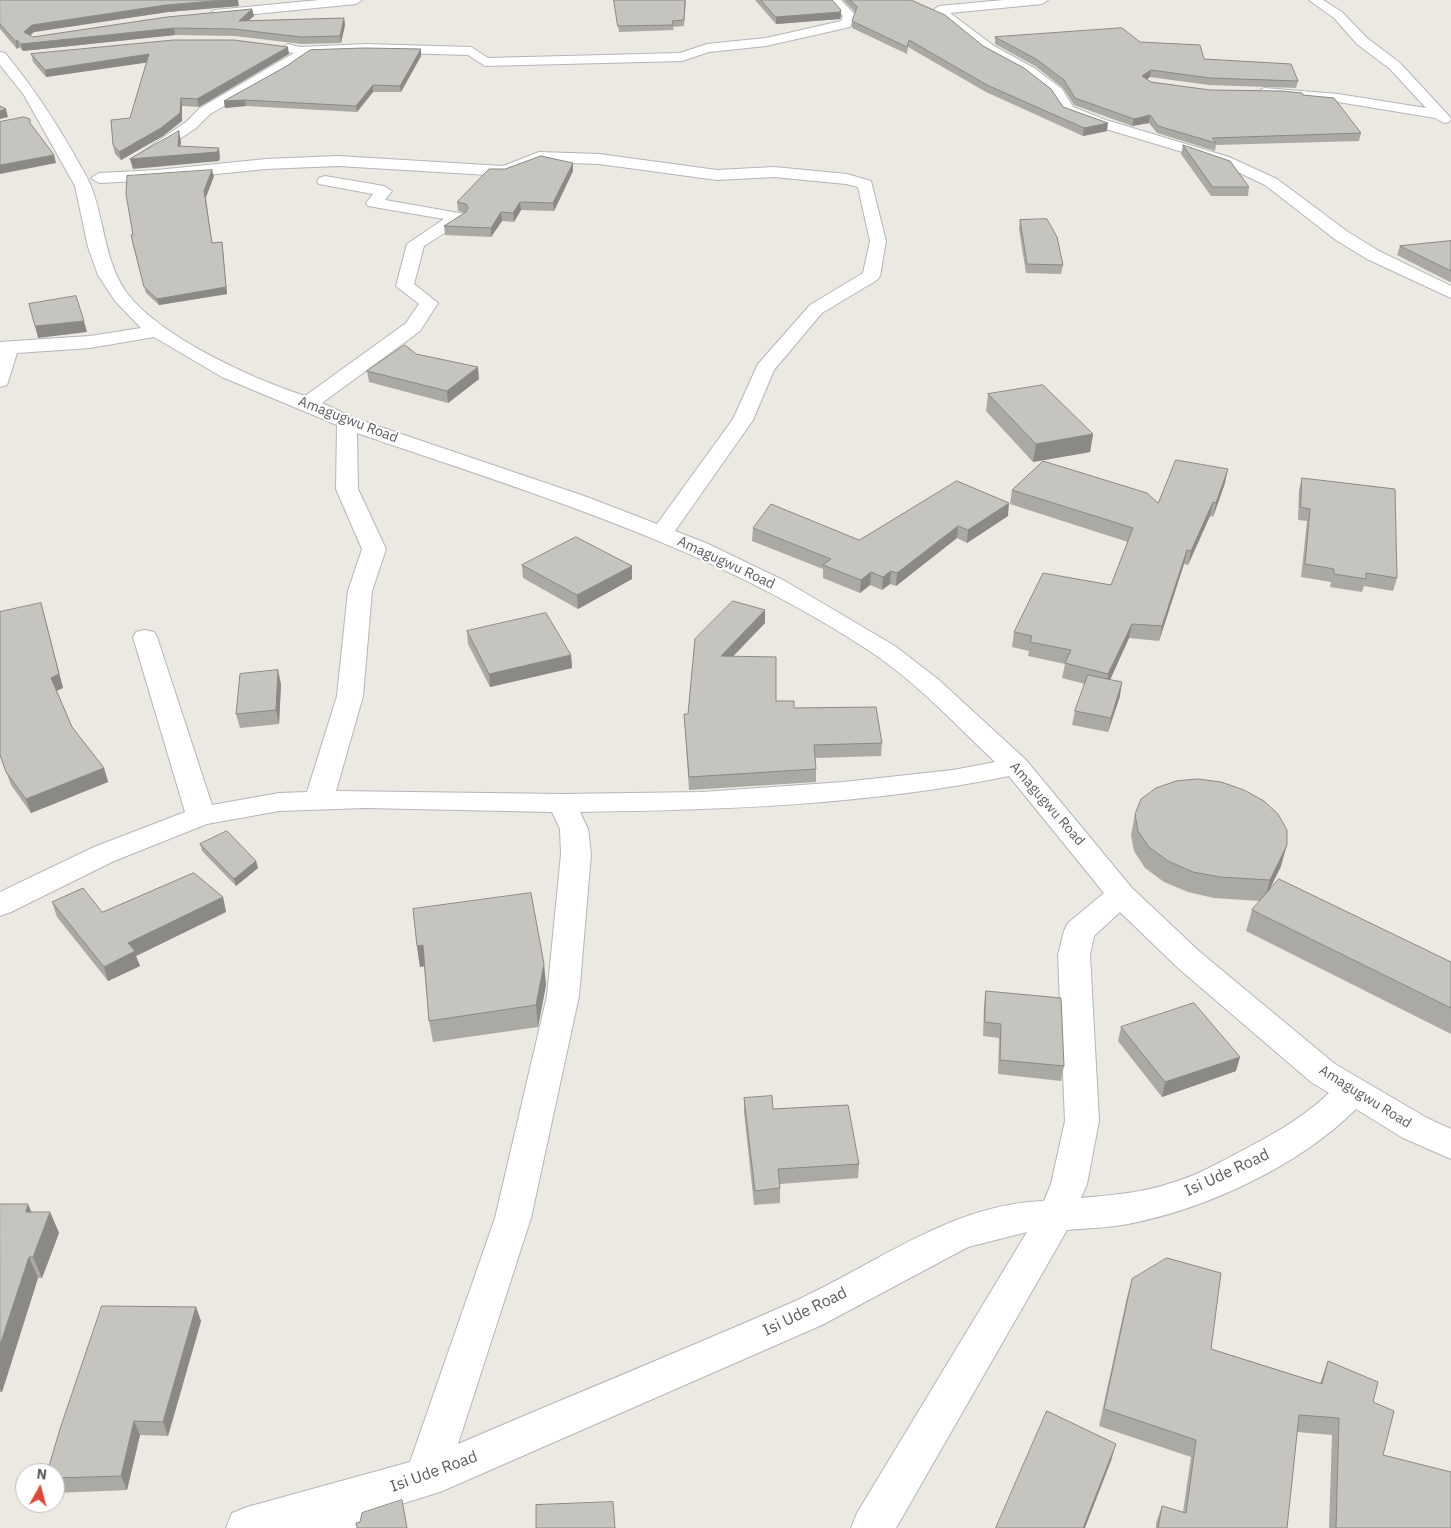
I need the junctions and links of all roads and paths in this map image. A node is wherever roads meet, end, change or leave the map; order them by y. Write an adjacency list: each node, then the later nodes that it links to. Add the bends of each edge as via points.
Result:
1 (356, 0): 5 (street)
2 (834, 0): 7 (street, via 849,15 846,24 766,42 707,48 682,56 485,62 471,51)
3 (1042, 0): 14 (street, via 938,10 989,49 1029,71 1057,92 1068,110 1224,160 1271,182 1358,246)
4 (1315, 0): 10 (street, via 1338,15 1362,41 1395,66)
5 (199, 15)
6 (278, 47): 7 (street)
7 (303, 50): 13 (street, via 302,55 280,69 206,111 169,141)
8 (8, 57): 13 (street, Amagugwu Road, via 35,116)
9 (1246, 91): 10 (street, via 1328,97)
10 (1439, 114): 11 (street)
11 (1451, 126)
12 (325, 181): 18 (street, via 384,191 374,203 459,217 416,244 405,286 429,303 413,327)
13 (91, 182): 15 (street, Amagugwu Road, via 97,246 107,275 121,297); 20 (street, via 266,164 338,161 505,171 539,157 599,158 717,175 774,172 847,179 865,184 878,241 871,276 816,309 765,368 743,420)
14 (1451, 293)
15 (157, 331): 16 (street, via 90,342); 18 (street, Amagugwu Road, via 229,373)
16 (4, 348): 17 (street)
17 (0, 381)
18 (308, 404): 19 (street, Amagugwu Road)
19 (347, 422): 20 (street, Amagugwu Road, via 579,502); 23 (street, via 347,489 374,549 360,591 350,696)
20 (661, 534): 22 (street, Amagugwu Road, via 777,586 886,651 930,686)
21 (145, 637): 25 (street)
22 (1016, 766): 24 (street, via 953,779 843,791 702,801); 26 (street, Amagugwu Road)
23 (319, 800): 24 (street); 25 (street, via 280,802)
24 (562, 803): 31 (street, via 574,829 576,854 563,996 514,1218)
25 (201, 816): 27 (street, via 104,854)
26 (1121, 895): 28 (street, Amagugwu Road, via 1244,1008 1323,1073); 30 (street, via 1079,930 1074,955 1082,1121 1068,1184)
27 (0, 905)
28 (1352, 1092): 29 (street, Amagugwu Road); 30 (street, Isi Ude Road, via 1324,1118 1290,1142 1213,1183 1174,1198 1126,1209)
29 (1451, 1145)
30 (1056, 1216): 31 (street, Isi Ude Road, via 1025,1217 960,1234 808,1313); 34 (street)
31 (425, 1478): 32 (street, Isi Ude Road)
32 (341, 1515): 33 (street, Isi Ude Road)
33 (248, 1528)
34 (872, 1528)

